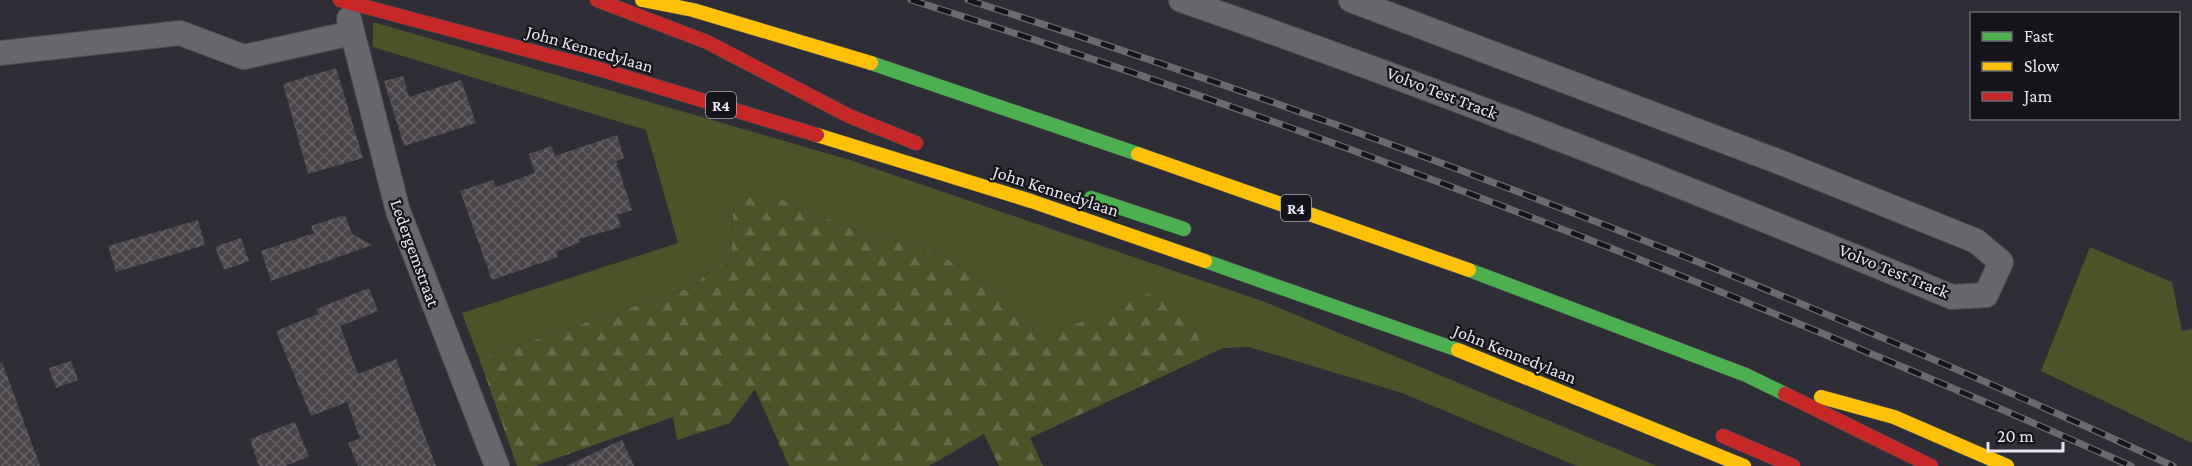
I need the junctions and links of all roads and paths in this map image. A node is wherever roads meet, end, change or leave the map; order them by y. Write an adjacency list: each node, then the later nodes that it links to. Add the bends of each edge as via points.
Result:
1 (597, 0): 7 (highway, via 676,29 858,122)
2 (642, 0): 12 (highway, R4, via 693,10 896,70 1027,114 1419,251)
3 (1181, 0): 4 (street, Volvo Test Track, via 1549,134 1952,297 1986,295 2001,262 1976,242 1846,189)
4 (1351, 0)
5 (347, 17): 6 (street, via 244,57 180,33); 9 (highway, John Kennedylaan / R4, via 599,69); 14 (street, Ledergemstraat, via 398,211)
6 (0, 53)
7 (924, 146)
8 (1082, 195): 10 (highway, John Kennedylaan)
9 (1031, 201): 11 (highway, via 1097,234); 15 (highway, John Kennedylaan / R4, via 1417,334)
10 (1193, 233)
11 (1241, 289)
12 (1746, 375): 17 (highway, R4); 18 (highway, via 1894,417)
13 (1711, 431): 16 (highway)
14 (497, 466)
15 (1744, 466)
16 (1793, 466)
17 (1931, 466)
18 (2007, 466)

